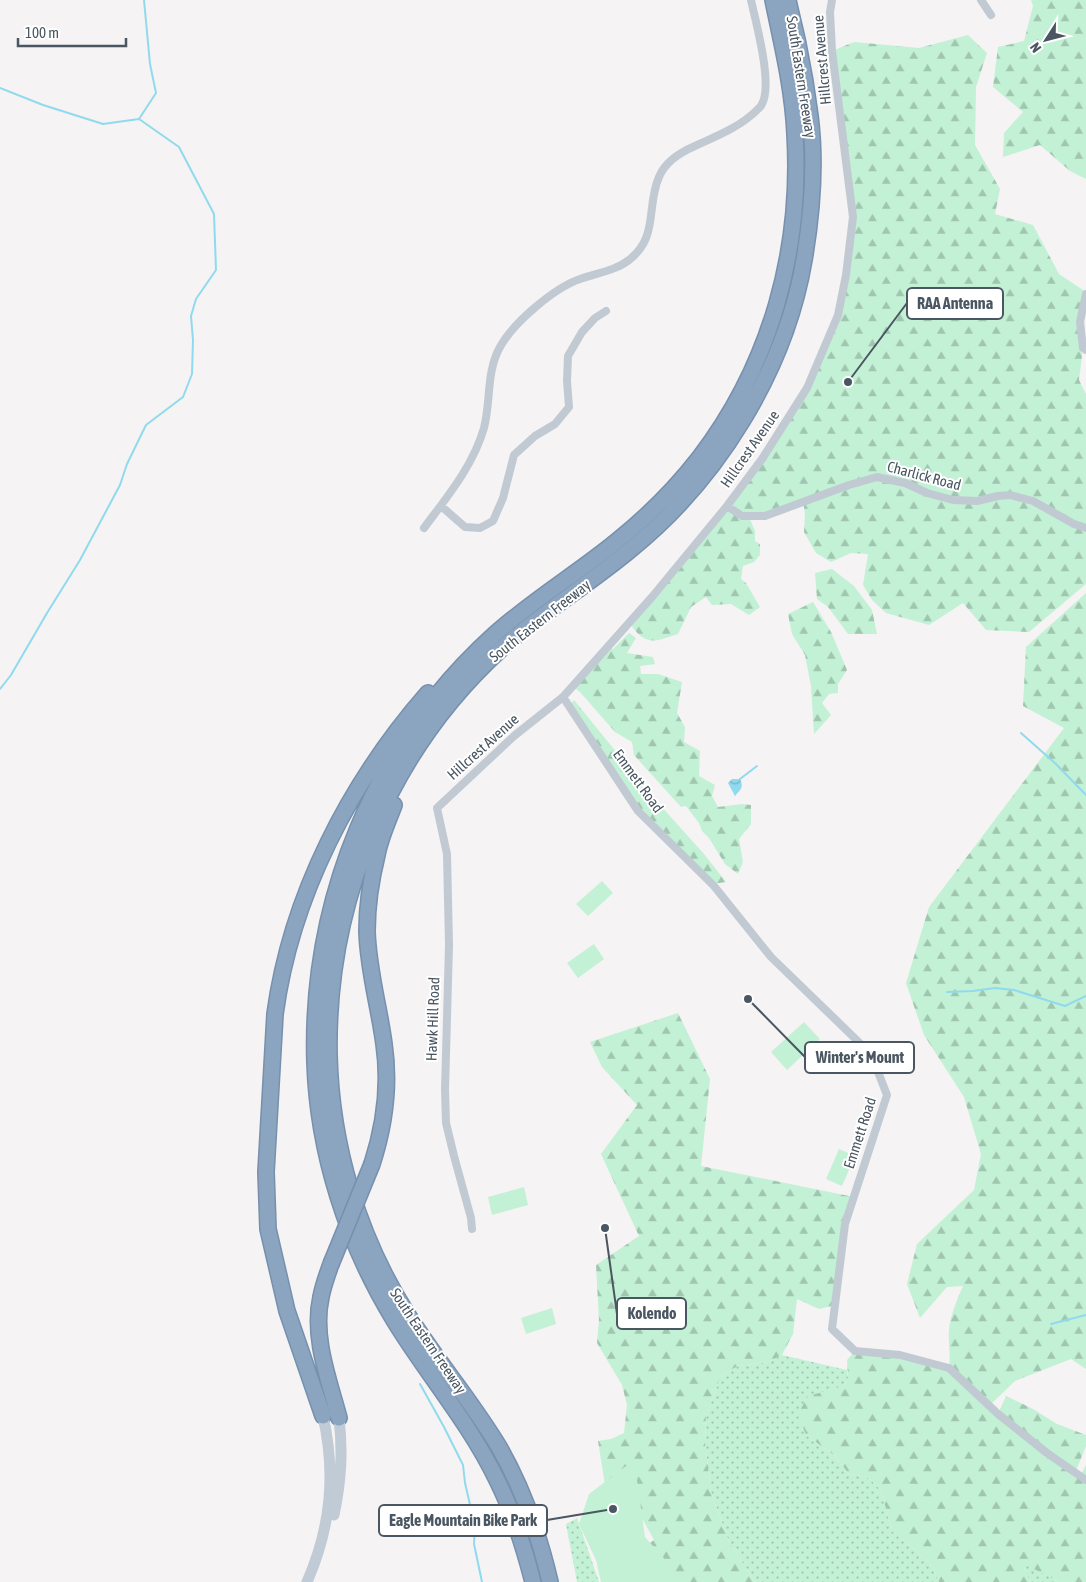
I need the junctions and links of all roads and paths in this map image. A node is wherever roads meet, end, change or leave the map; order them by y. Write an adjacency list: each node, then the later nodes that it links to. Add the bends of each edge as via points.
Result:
1 (751, 0): 10 (street, via 766,84 762,104 747,120 673,159 659,176 650,228 642,245 629,260 554,293 516,325 500,347 492,367 485,426 478,447)
2 (772, 0): 14 (highway, South Eastern Freeway, via 791,91 797,169 796,207 783,284 758,357 716,434 675,487)
3 (788, 0): 16 (highway, South Eastern Freeway, via 811,122 813,161 804,263 768,372 730,440 684,500 628,552 501,649)
4 (832, 0): 11 (street, Hillcrest Avenue, via 832,51 853,217 840,309 807,388 762,459)
5 (981, 0): 6 (street)
6 (991, 15)
7 (1086, 294): 9 (street, via 1080,322 1083,348)
8 (606, 310): 10 (street, via 582,332 568,356 569,407 556,424 535,436 514,456 494,521 480,528 465,527)
9 (1086, 350)
10 (441, 506): 12 (street)
11 (727, 506): 13 (street, Charlick Road, via 742,516 765,516 877,478 905,482 926,494 953,500 977,501 1010,495 1033,501); 15 (street, Hillcrest Avenue, via 652,597)
12 (424, 528)
13 (1086, 528)
14 (618, 540): 19 (highway, via 521,604 461,657 414,708 380,754 343,815 306,896 291,939 275,1014 266,1197 270,1238 287,1311); 24 (highway, South Eastern Freeway, via 495,634 442,690 397,751 377,784 348,851 332,902 317,989 315,1066 318,1104 343,1213 392,1318 457,1412 496,1478 512,1514)
15 (562, 696): 17 (street, Hillcrest Avenue); 21 (street, Emmett Road, via 638,811 714,886 771,957 872,1057 887,1095 845,1224 832,1329 855,1351 900,1355 949,1368 998,1414)
16 (450, 702): 20 (highway, bridge, via 396,802 377,854 367,930 370,969 384,1043 387,1098 372,1164 320,1298 320,1341); 25 (highway, South Eastern Freeway, via 405,766 387,799 367,844 346,906 332,981 329,1020 332,1095 345,1170 370,1243 404,1310 499,1448 531,1516)
17 (437, 808): 18 (street, Hawk Hill Road, via 447,854 446,1123)
18 (472, 1229)
19 (323, 1416): 22 (main road, via 330,1464 328,1510 318,1555)
20 (339, 1418): 23 (main road, via 342,1439 339,1491 329,1537)
21 (1086, 1480)
22 (307, 1582)
23 (311, 1582)
24 (533, 1582)
25 (550, 1582)

